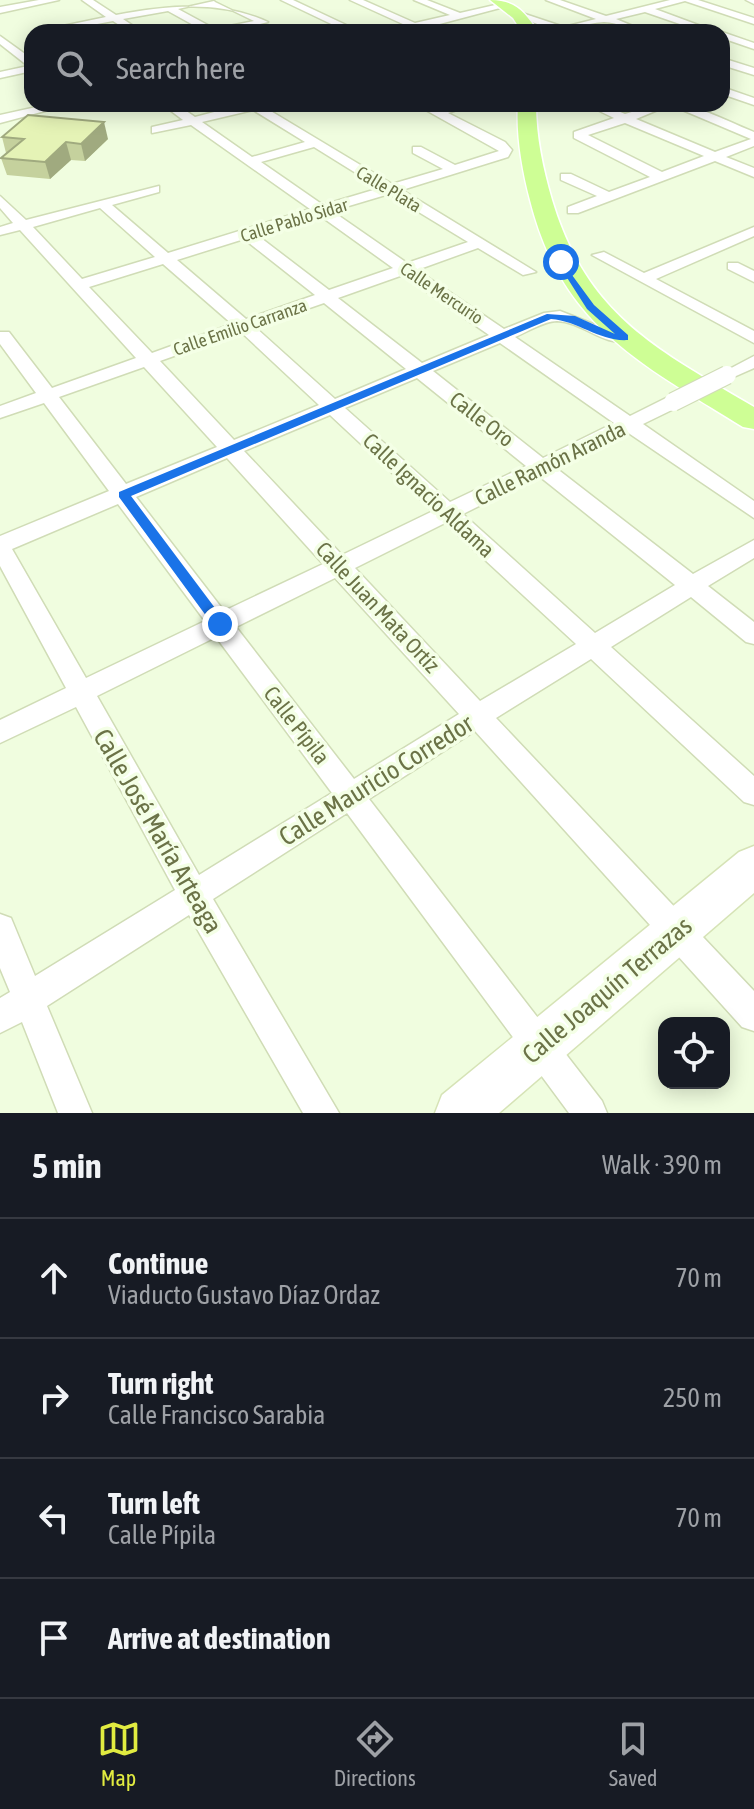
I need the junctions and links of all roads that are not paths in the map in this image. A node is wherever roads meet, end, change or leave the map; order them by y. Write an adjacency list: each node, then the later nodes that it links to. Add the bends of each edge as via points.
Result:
1 (54, 0): 14 (street)
2 (87, 0): 22 (street)
3 (155, 0): 17 (street)
4 (210, 0): 17 (street)
5 (218, 0): 30 (street, via 263,22)
6 (286, 0): 20 (street)
7 (419, 0): 21 (street)
8 (479, 0): 15 (street)
9 (551, 0): 24 (street)
10 (617, 0): 18 (street)
11 (681, 0): 18 (street)
12 (689, 0): 25 (street)
13 (358, 2): 32 (street)
14 (21, 3): 19 (street); 26 (street)
15 (496, 4): 21 (street); 23 (main road)
16 (336, 7): 20 (street)
17 (168, 8): 22 (street); 29 (street)
18 (644, 9): 24 (street); 38 (street)
19 (0, 10)
20 (312, 12): 31 (street)
21 (460, 16): 33 (street)
22 (115, 17): 27 (street); 28 (street)
23 (512, 17): 34 (main road); 35 (street)
24 (605, 19): 36 (street); 37 (street)
25 (754, 22): 39 (street)
26 (51, 24)
27 (85, 24)
28 (125, 24)
29 (198, 24)
30 (253, 24)
31 (338, 24)
32 (410, 24)
33 (424, 24)
34 (520, 24)
35 (538, 24)
36 (588, 24)
37 (619, 24)
38 (688, 24)
39 (730, 31)
40 (14, 37): 42 (street)
41 (730, 37): 43 (street)
42 (0, 39): 44 (street)
43 (754, 46)
44 (24, 59)
45 (730, 64): 47 (street)
46 (24, 68): 48 (street)
47 (754, 74): 49 (street)
48 (0, 75)
49 (730, 84)
50 (730, 92): 51 (street)
51 (754, 102)
52 (0, 105): 62 (street)
53 (29, 112): 62 (street)
54 (179, 112): 64 (street, Calle Mercurio)
55 (226, 112): 64 (street)
56 (264, 112): 68 (street, Calle Plata)
57 (438, 112): 72 (street, Calle Pablo Sidar, via 506,150)
58 (527, 112): 99 (main road, via 546,230 583,297)
59 (610, 112): 63 (street)
60 (642, 112): 63 (street)
61 (695, 112): 67 (street)
62 (6, 117): 65 (street)
63 (624, 118): 70 (street); 74 (street, via 578,135)
64 (192, 121): 66 (street); 71 (street, Calle Mercurio)
65 (27, 127)
66 (156, 130)
67 (754, 139): 70 (street)
68 (315, 143): 71 (street); 77 (street, Calle Plata)
69 (417, 150): 72 (street)
70 (714, 156): 73 (street); 74 (street)
71 (251, 161): 82 (street, Calle Mercurio)
72 (455, 170): 77 (street, Calle Pablo Sidar)
73 (754, 173)
74 (659, 176): 78 (street)
75 (566, 177): 78 (street)
76 (154, 189): 80 (street)
77 (391, 190): 82 (street, Calle Pablo Sidar); 86 (street, Calle Plata)
78 (607, 196): 81 (street)
79 (0, 200): 83 (street, Calle Juan Mata Ortíz)
80 (101, 202): 83 (street); 88 (street, Calle Ignacio Aldama)
81 (573, 210)
82 (322, 211): 85 (street, Calle Pablo Sidar); 90 (street, Calle Mercurio)
83 (11, 228): 94 (street, Calle Juan Mata Ortíz)
84 (754, 231): 93 (street)
85 (247, 234): 88 (street, Calle Pablo Sidar); 95 (street, Calle Oro)
86 (481, 242): 90 (street, Calle Emilio Carranza); 91 (street, Calle Plata)
87 (599, 255): 93 (street)
88 (167, 258): 94 (street, Calle Pablo Sidar); 96 (street, Calle Ignacio Aldama)
89 (733, 266): 92 (street)
90 (406, 269): 95 (street, Calle Emilio Carranza); 98 (street, Calle Mercurio)
91 (528, 272)
92 (754, 277)
93 (645, 278): 100 (street)
94 (79, 285): 101 (street, Calle Juan Mata Ortíz)
95 (327, 296): 96 (street, Calle Emilio Carranza); 103 (street, Calle Oro)
96 (244, 326): 101 (street, Calle Emilio Carranza); 105 (street, Calle Ignacio Aldama)
97 (3, 336): 104 (street, Calle Pípila)
98 (505, 336): 99 (street, via 550,316 572,318 610,336); 103 (street); 108 (street, Calle Mercurio)
99 (625, 337): 107 (main road)
100 (754, 338)
101 (148, 360): 104 (street, Calle Emilio Carranza); 109 (street, Calle Juan Mata Ortíz)
102 (754, 361): 108 (street, Calle Ramón Aranda, bridge)
103 (421, 371): 105 (street); 110 (street, Calle Oro)
104 (48, 395): 106 (street, Calle Emilio Carranza); 111 (street, Calle Pípila)
105 (333, 407): 109 (street); 113 (street, Calle Ignacio Aldama)
106 (0, 412)
107 (754, 420)
108 (629, 423): 110 (street, Calle Ramón Aranda); 112 (street, Calle Mercurio)
109 (231, 450): 111 (street); 116 (street, Calle Juan Mata Ortíz)
110 (542, 467): 113 (street, Calle Ramón Aranda); 117 (street, Calle Oro)
111 (123, 494): 114 (street); 118 (street, Calle Pípila)
112 (754, 511)
113 (449, 513): 116 (street, Calle Ramón Aranda); 120 (street, Calle Ignacio Aldama)
114 (0, 546): 121 (street, Calle José María Arteaga)
115 (754, 548): 117 (street, Calle Mauricio Corredor)
116 (340, 566): 118 (street, Calle Ramón Aranda); 122 (street, Calle Juan Mata Ortíz)
117 (690, 585): 119 (street, Calle Oro); 120 (street, Calle Mauricio Corredor)
118 (220, 624): 121 (street, Calle Ramón Aranda); 125 (street, Calle Pípila)
119 (754, 635)
120 (592, 647): 122 (street, Calle Mauricio Corredor); 124 (street, Calle Ignacio Aldama)
121 (80, 693): 123 (street, Calle Ramón Aranda); 127 (street, Calle José María Arteaga)
122 (479, 715): 125 (street, Calle Mauricio Corredor); 129 (street, Calle Juan Mata Ortíz)
123 (0, 732)
124 (754, 793)
125 (352, 796): 127 (street, Calle Mauricio Corredor); 132 (street, Calle Pípila)
126 (754, 866): 129 (street, Calle Joaquín Terrazas)
127 (194, 895): 130 (street, Calle Mauricio Corredor); 134 (street, Calle José María Arteaga)
128 (0, 929): 130 (street)
129 (677, 933): 131 (street, Calle Juan Mata Ortíz); 132 (street, Calle Joaquín Terrazas)
130 (14, 1009): 133 (street)
131 (754, 1015)
132 (540, 1046): 135 (street, Calle Joaquín Terrazas); 136 (street, Calle Pípila)
133 (75, 1113)
134 (322, 1113)
135 (460, 1113)
136 (590, 1113)

